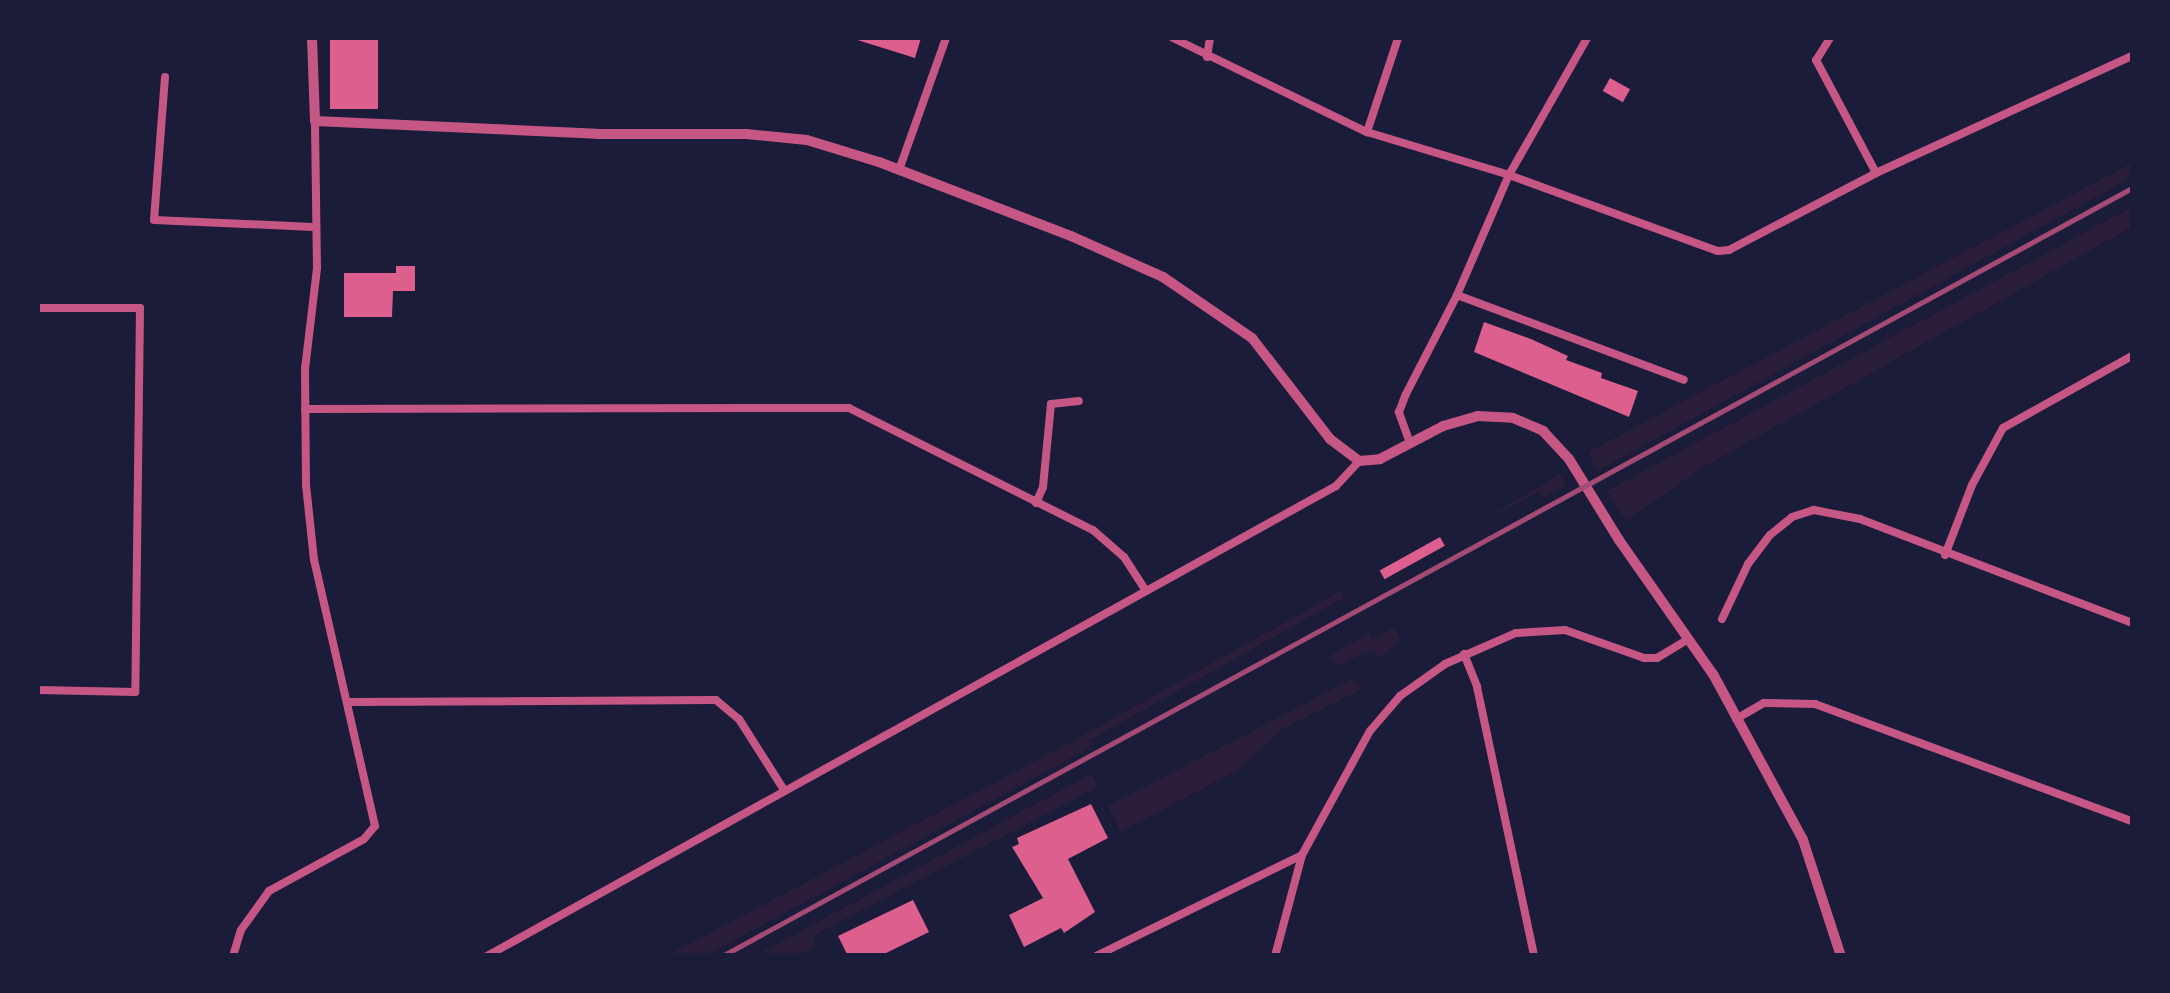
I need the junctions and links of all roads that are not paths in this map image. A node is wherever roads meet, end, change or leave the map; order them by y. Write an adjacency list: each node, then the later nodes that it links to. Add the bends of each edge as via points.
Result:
1 (312, 38): 11 (street)
2 (946, 38): 13 (street)
3 (1173, 38): 9 (street)
4 (1210, 38): 9 (street)
5 (1398, 38): 12 (street)
6 (1587, 38): 15 (street)
7 (1830, 38): 14 (street, via 1816,60)
8 (2132, 56): 14 (street)
9 (1207, 57): 12 (street)
10 (166, 77): 16 (street, via 154,220)
11 (315, 122): 13 (street, via 746,134 807,140); 16 (street)
12 (1368, 132): 15 (street)
13 (900, 170): 24 (street, via 1163,277 1252,338 1330,440)
14 (1876, 173): 15 (street, via 1718,252)
15 (1508, 174): 17 (street)
16 (314, 227): 22 (street)
17 (1457, 295): 20 (street); 23 (street, via 1400,412)
18 (38, 308): 32 (street, via 140,308 136,692)
19 (2132, 356): 26 (street, via 2003,428)
20 (1684, 380)
21 (1079, 402): 25 (street, via 1050,404)
22 (304, 409): 25 (street, via 849,408); 33 (street, via 314,560)
23 (1410, 443): 24 (street, via 1380,459); 30 (street, via 1460,418 1513,418 1543,431 1582,477)
24 (1359, 461): 27 (street, via 1336,486)
25 (1036, 503): 27 (street, via 1109,542)
26 (1945, 555): 28 (street, via 1860,519 1814,510 1770,535); 29 (street)
27 (1145, 589): 35 (street)
28 (1722, 619)
29 (2132, 623)
30 (1688, 639): 31 (street, via 1644,658 1581,634 1543,629); 34 (street)
31 (1464, 654): 37 (street, via 1400,696 1370,731); 42 (street, via 1477,687)
32 (38, 690)
33 (348, 702): 35 (street, via 716,700 739,719); 38 (street, via 375,826 364,839 269,891 241,930)
34 (1736, 719): 36 (street, via 1764,703 1816,704); 43 (street, via 1803,840)
35 (784, 790): 39 (street)
36 (2132, 821)
37 (1302, 854): 40 (street); 41 (street)
38 (233, 956)
39 (487, 956)
40 (1096, 956)
41 (1275, 956)
42 (1534, 956)
43 (1841, 956)

